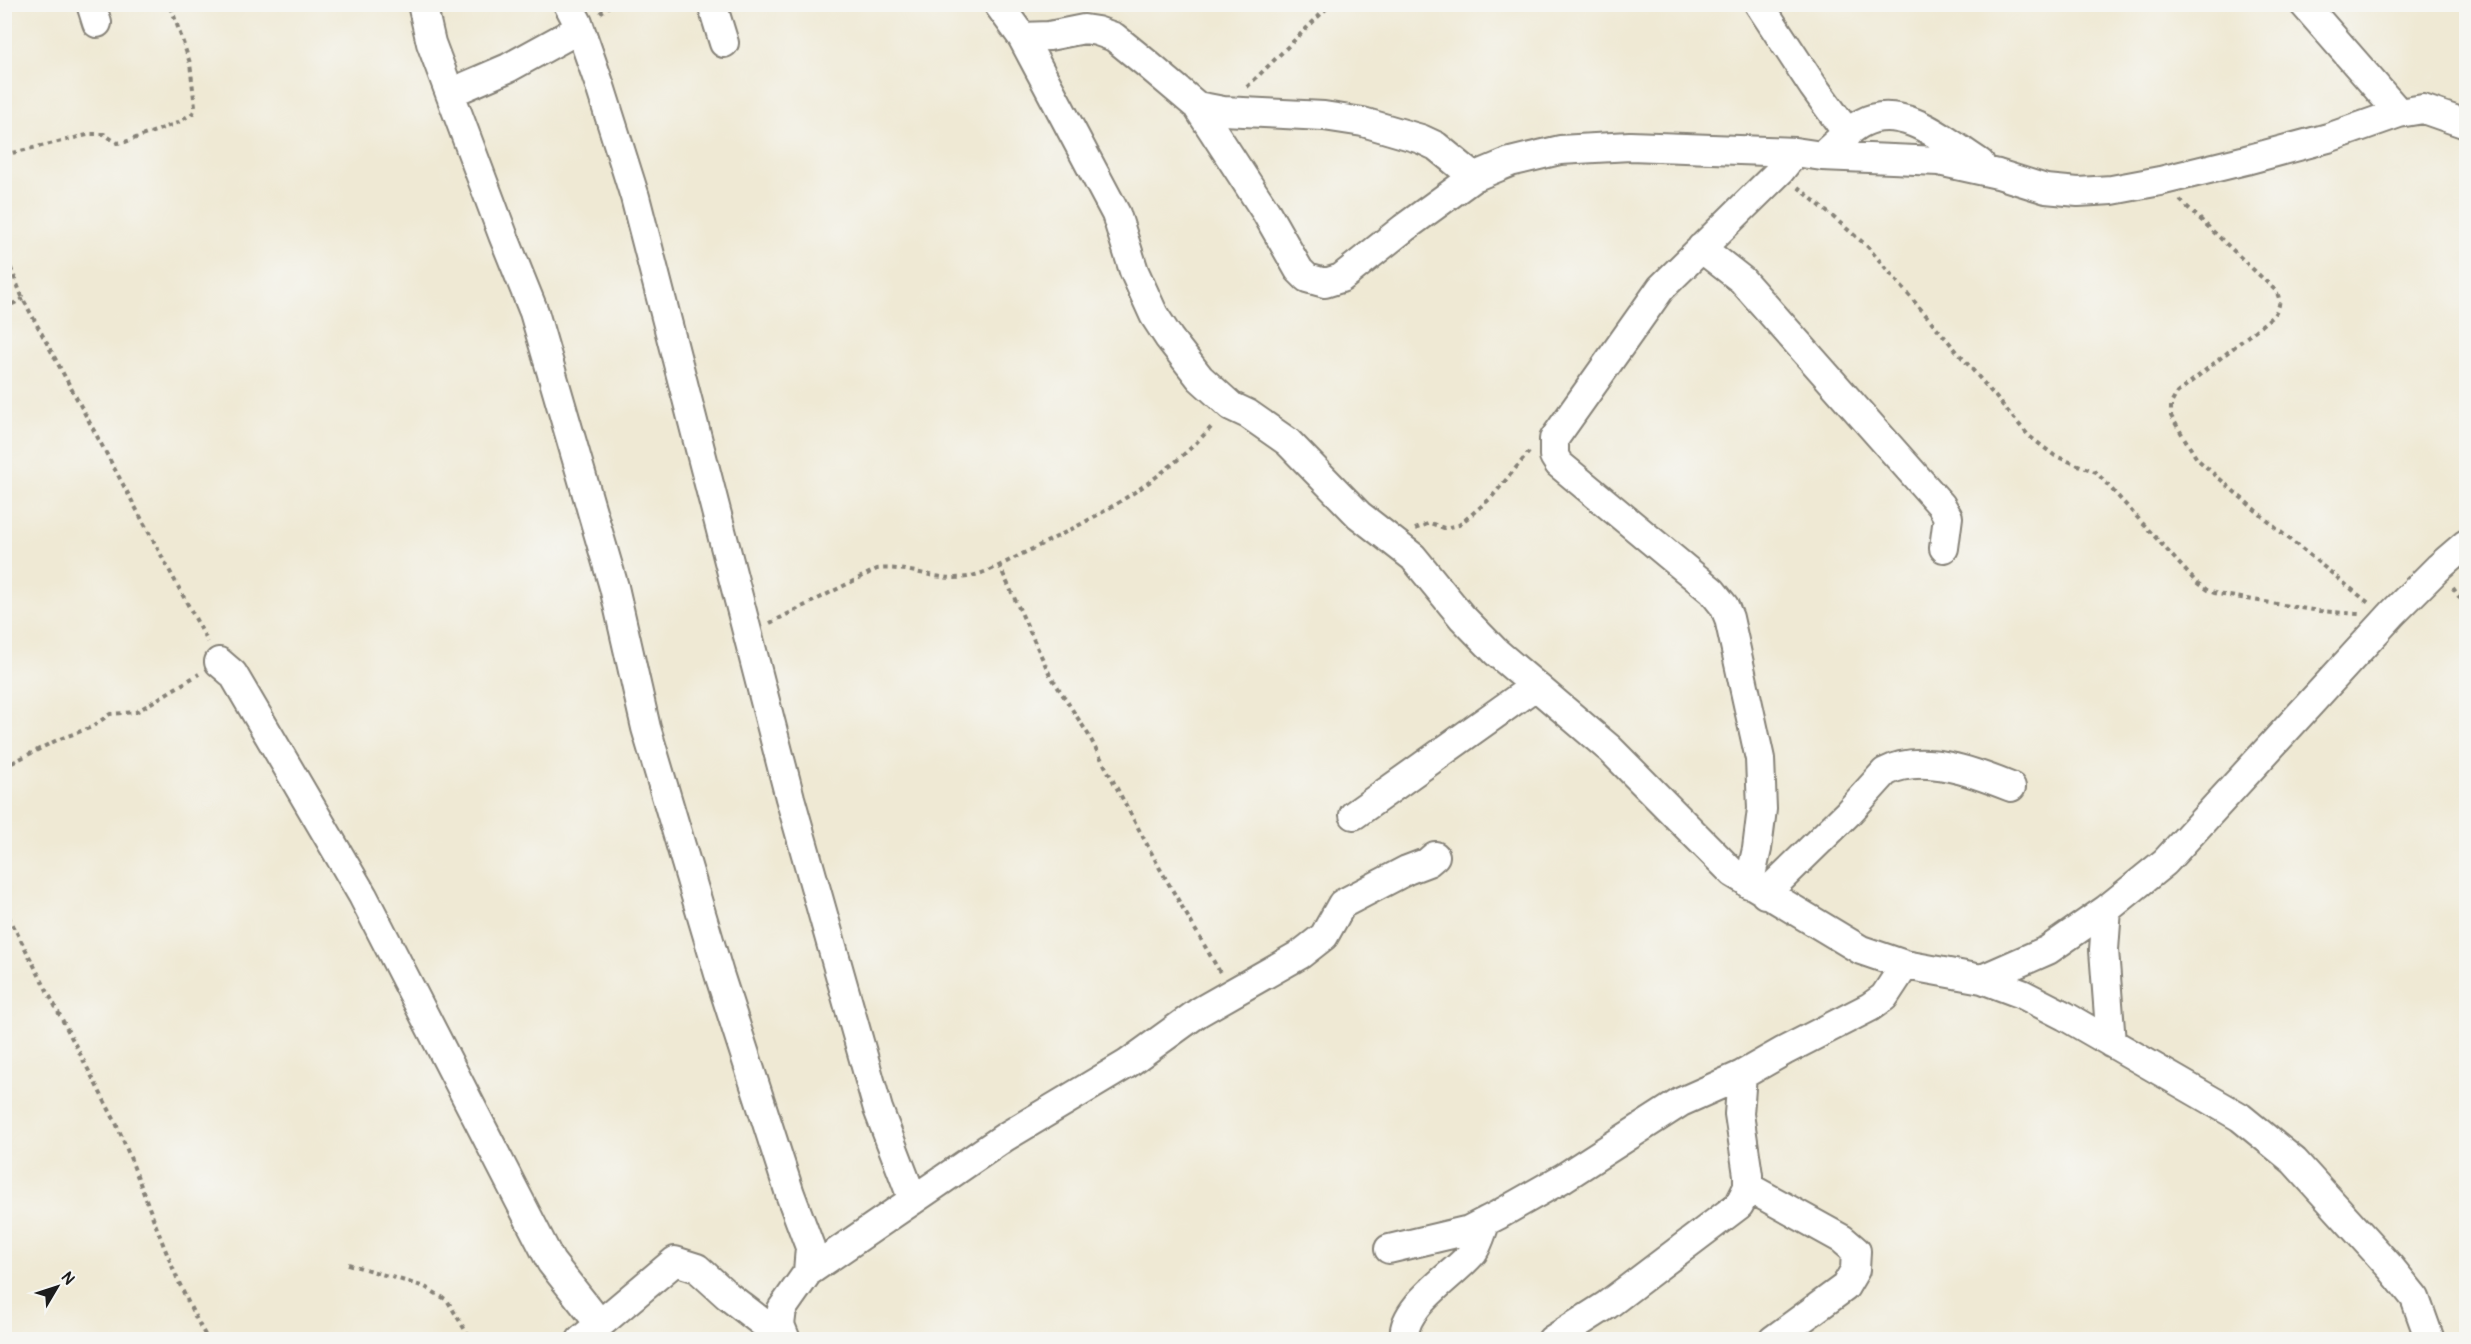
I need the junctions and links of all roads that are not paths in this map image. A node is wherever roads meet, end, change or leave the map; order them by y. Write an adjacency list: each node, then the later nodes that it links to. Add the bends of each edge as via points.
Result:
1 (422, 4): 9 (street, via 431,43)
2 (712, 4): 8 (street)
3 (998, 4): 7 (street)
4 (1759, 4): 13 (street)
5 (2304, 4): 11 (street)
6 (574, 17): 9 (street, via 508,68); 32 (street, via 635,197 790,798 878,1109)
7 (1022, 37): 10 (street, via 1097,30 1113,37); 21 (street, via 1116,214 1134,271 1161,327 1200,378 1231,406 1288,442 1338,495 1423,568 1462,617)
8 (724, 43)
9 (450, 93): 35 (street, via 534,312 614,587 646,728 718,974 810,1246)
10 (1210, 109): 16 (street, via 1363,122 1436,146); 16 (street, via 1299,270 1316,282 1341,278)
11 (2399, 113): 12 (street, via 2423,109); 15 (street, via 2328,138 2112,190 2046,189)
12 (2466, 123)
13 (1848, 134): 14 (street); 15 (street, via 1860,124 1888,115 1917,124)
14 (1799, 160): 15 (street, via 1939,161); 16 (street, via 1630,146 1560,150 1510,162); 17 (street)
15 (1998, 174)
16 (1474, 177)
17 (1701, 248): 19 (street, via 1742,280 1941,505 1948,517); 25 (street, via 1660,288 1554,439 1554,456 1558,464 1712,591 1724,606 1760,759)
18 (2466, 544): 26 (street, via 2387,613 2165,862)
19 (1944, 548)
20 (219, 662): 36 (street, via 233,674 363,896)
21 (1535, 686): 23 (street); 25 (street, via 1610,749 1732,873)
22 (2011, 787): 25 (street, via 1953,767 1908,764 1890,769 1823,839)
23 (1354, 815)
24 (1436, 856): 32 (street, via 1342,904 1324,936 1313,946 1199,1012 1127,1064 1005,1137)
25 (1757, 889): 27 (street, via 1861,950)
26 (2107, 909): 28 (street, via 2048,950); 29 (street, via 2103,950)
27 (1905, 965): 28 (street); 30 (street, via 1884,997 1870,1007)
28 (1982, 979): 29 (street, via 2022,994)
29 (2111, 1043): 41 (street, via 2240,1118 2294,1161 2408,1288)
30 (1742, 1075): 31 (street, via 1739,1114); 33 (street, via 1681,1102 1563,1178)
31 (1748, 1187): 39 (street, via 1739,1205 1726,1217 1607,1305); 40 (street, via 1842,1239 1856,1251 1855,1270 1845,1287)
32 (913, 1200): 35 (street)
33 (1486, 1221): 34 (street, via 1470,1230); 38 (street, via 1472,1253 1418,1305 1408,1320)
34 (1389, 1249)
35 (808, 1272): 37 (street, via 782,1309 780,1325)
36 (590, 1331): 37 (street, via 675,1261 697,1268)
37 (786, 1340)
38 (1405, 1340)
39 (1552, 1340)
40 (1773, 1340)
41 (2430, 1340)

